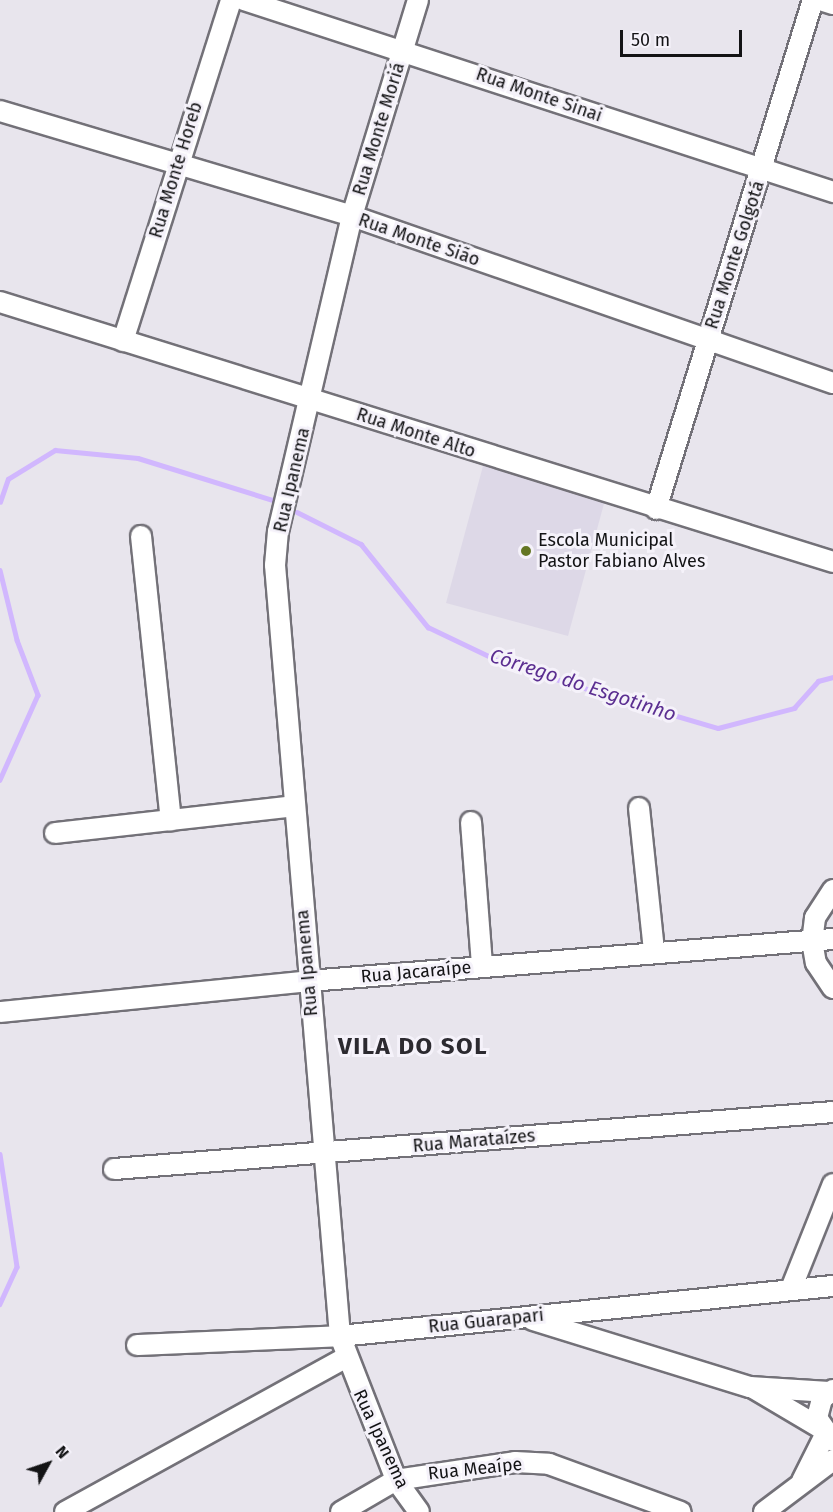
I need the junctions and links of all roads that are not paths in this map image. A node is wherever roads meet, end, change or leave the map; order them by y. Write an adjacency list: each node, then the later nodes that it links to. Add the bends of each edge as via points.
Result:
1 (231, 0): 9 (street, Rua Monte Horeb)
2 (244, 0): 7 (street, Rua Monte Sinai)
3 (418, 0): 7 (street, Rua Monte Moriá)
4 (813, 0): 10 (street, Rua Monte Golgotá)
5 (820, 0): 6 (street)
6 (833, 4)
7 (404, 49): 10 (street, Rua Monte Sinai); 12 (street, Rua Monte Moriá)
8 (0, 111): 9 (street, Rua Monte Sião)
9 (177, 164): 12 (street, Rua Monte Sião); 14 (street, Rua Monte Horeb)
10 (763, 170): 11 (street, Rua Monte Sinai); 15 (street, Rua Monte Golgotá)
11 (833, 192)
12 (352, 216): 15 (street, Rua Monte Sião); 17 (street, Rua Monte Moriá)
13 (0, 302): 14 (street, Rua Monte Alto)
14 (123, 341): 17 (street, Rua Monte Alto)
15 (706, 341): 16 (street, Rua Monte Sião); 18 (street, Rua Monte Golgotá)
16 (833, 383)
17 (310, 399): 18 (street, Rua Monte Alto); 21 (street, Rua Ipanema, via 278,531 275,565)
18 (656, 509): 20 (street, Rua Monte Alto)
19 (141, 536): 23 (street)
20 (833, 562)
21 (294, 806): 23 (street); 31 (street, Rua Ipanema)
22 (639, 808): 29 (street)
23 (171, 820): 25 (street)
24 (471, 822): 30 (street)
25 (55, 833)
26 (833, 890): 28 (street, via 815,918)
27 (833, 939): 28 (street, Rua Jacaraípe)
28 (812, 941): 29 (street, Rua Jacaraípe); 32 (street, via 816,963)
29 (654, 951): 30 (street, Rua Jacaraípe)
30 (482, 966): 31 (street, Rua Jacaraípe)
31 (309, 981): 33 (street, Rua Jacaraípe); 35 (street, Rua Ipanema)
32 (833, 988)
33 (0, 1012)
34 (833, 1112): 35 (street, Rua Marataízes)
35 (324, 1153): 36 (street, Rua Marataízes); 41 (street, Rua Ipanema)
36 (114, 1169)
37 (833, 1184): 39 (street)
38 (833, 1286): 39 (street, Rua Guarapari)
39 (791, 1289): 40 (street, Rua Guarapari)
40 (526, 1318): 41 (street, Rua Guarapari); 44 (street)
41 (340, 1336): 42 (street, Rua Guarapari); 43 (street, Rua Ipanema)
42 (137, 1345)
43 (345, 1358): 48 (street, Rua Ipanema); 50 (street)
44 (750, 1387): 45 (street); 46 (street)
45 (831, 1391): 46 (street, via 818,1408)
46 (826, 1434): 49 (street)
47 (833, 1460): 49 (street)
48 (396, 1480): 51 (street, Rua Meaípe); 52 (street, Rua Ipanema); 53 (street, Rua Meaípe, via 468,1466 549,1464)
49 (801, 1483): 54 (street)
50 (65, 1512)
51 (341, 1512)
52 (419, 1512)
53 (681, 1512)
54 (764, 1512)

